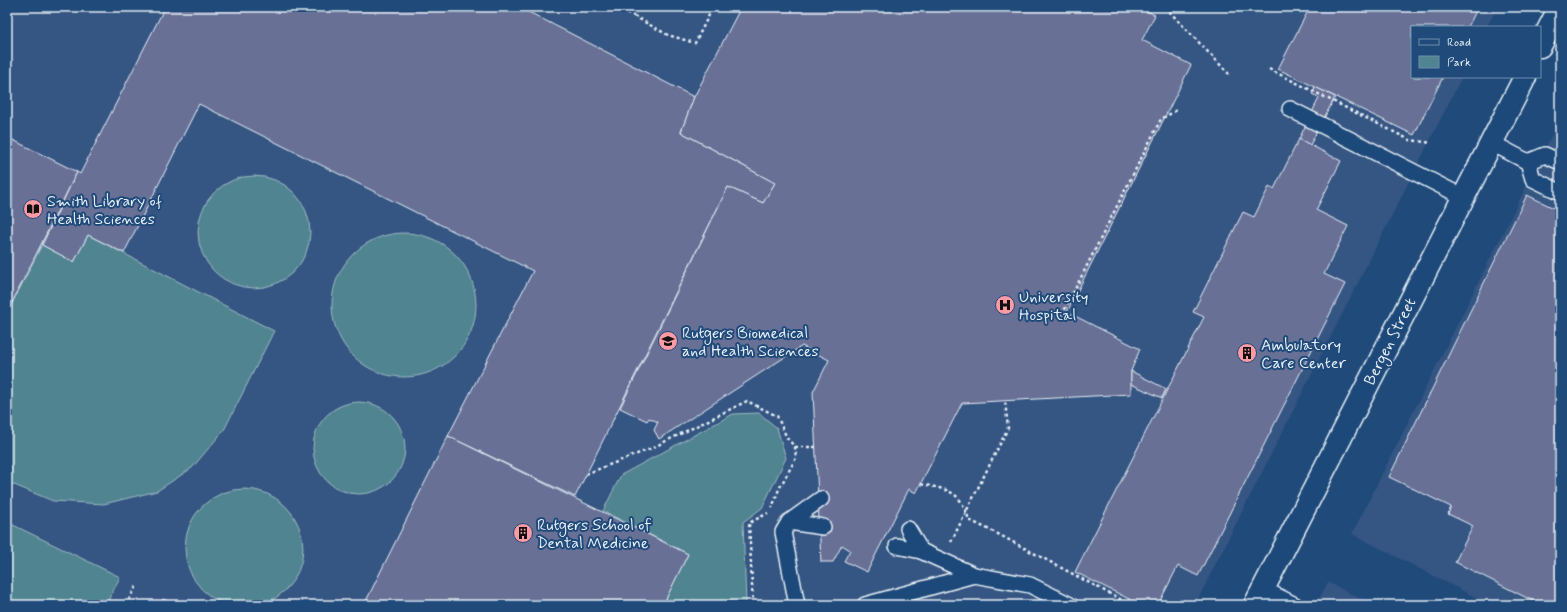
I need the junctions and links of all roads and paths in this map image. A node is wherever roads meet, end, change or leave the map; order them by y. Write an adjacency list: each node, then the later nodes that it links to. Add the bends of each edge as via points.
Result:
1 (616, 7): 6 (path)
2 (638, 7): 6 (path)
3 (713, 7): 6 (path, via 695,43 668,35)
4 (1165, 7): 9 (path)
5 (1560, 7): 7 (main road)
6 (634, 16)
7 (1541, 44)
8 (1269, 69): 13 (path, via 1410,140)
9 (1229, 74)
10 (1524, 78): 14 (main road, Bergen Street)
11 (1290, 109): 18 (lane)
12 (1178, 110): 19 (path, via 1160,119)
13 (1432, 143)
14 (1492, 143): 15 (lane); 18 (main road, Bergen Street)
15 (1528, 162): 16 (lane, via 1545,155); 17 (lane, via 1534,180)
16 (1560, 162)
17 (1560, 192)
18 (1463, 197): 35 (main road, Bergen Street)
19 (1062, 315)
20 (1005, 400): 26 (path, via 1008,428)
21 (795, 447): 22 (path); 23 (path, via 777,416 747,400 650,449); 37 (path, via 796,458 771,512 749,523)
22 (816, 447)
23 (586, 474)
24 (921, 484): 26 (path, via 947,490 960,499)
25 (821, 499): 27 (lane)
26 (966, 512): 30 (path); 41 (path, via 969,520)
27 (789, 522): 28 (lane); 38 (lane, via 783,532)
28 (823, 527)
29 (908, 529): 32 (lane)
30 (951, 543)
31 (897, 546): 32 (lane)
32 (921, 551): 33 (lane)
33 (974, 575): 39 (lane); 40 (lane, via 1030,585)
34 (136, 585): 36 (path)
35 (1259, 597): 42 (lane)
36 (126, 605)
37 (753, 605)
38 (797, 605)
39 (865, 605)
40 (1070, 605)
41 (1131, 605)
42 (1295, 605)

